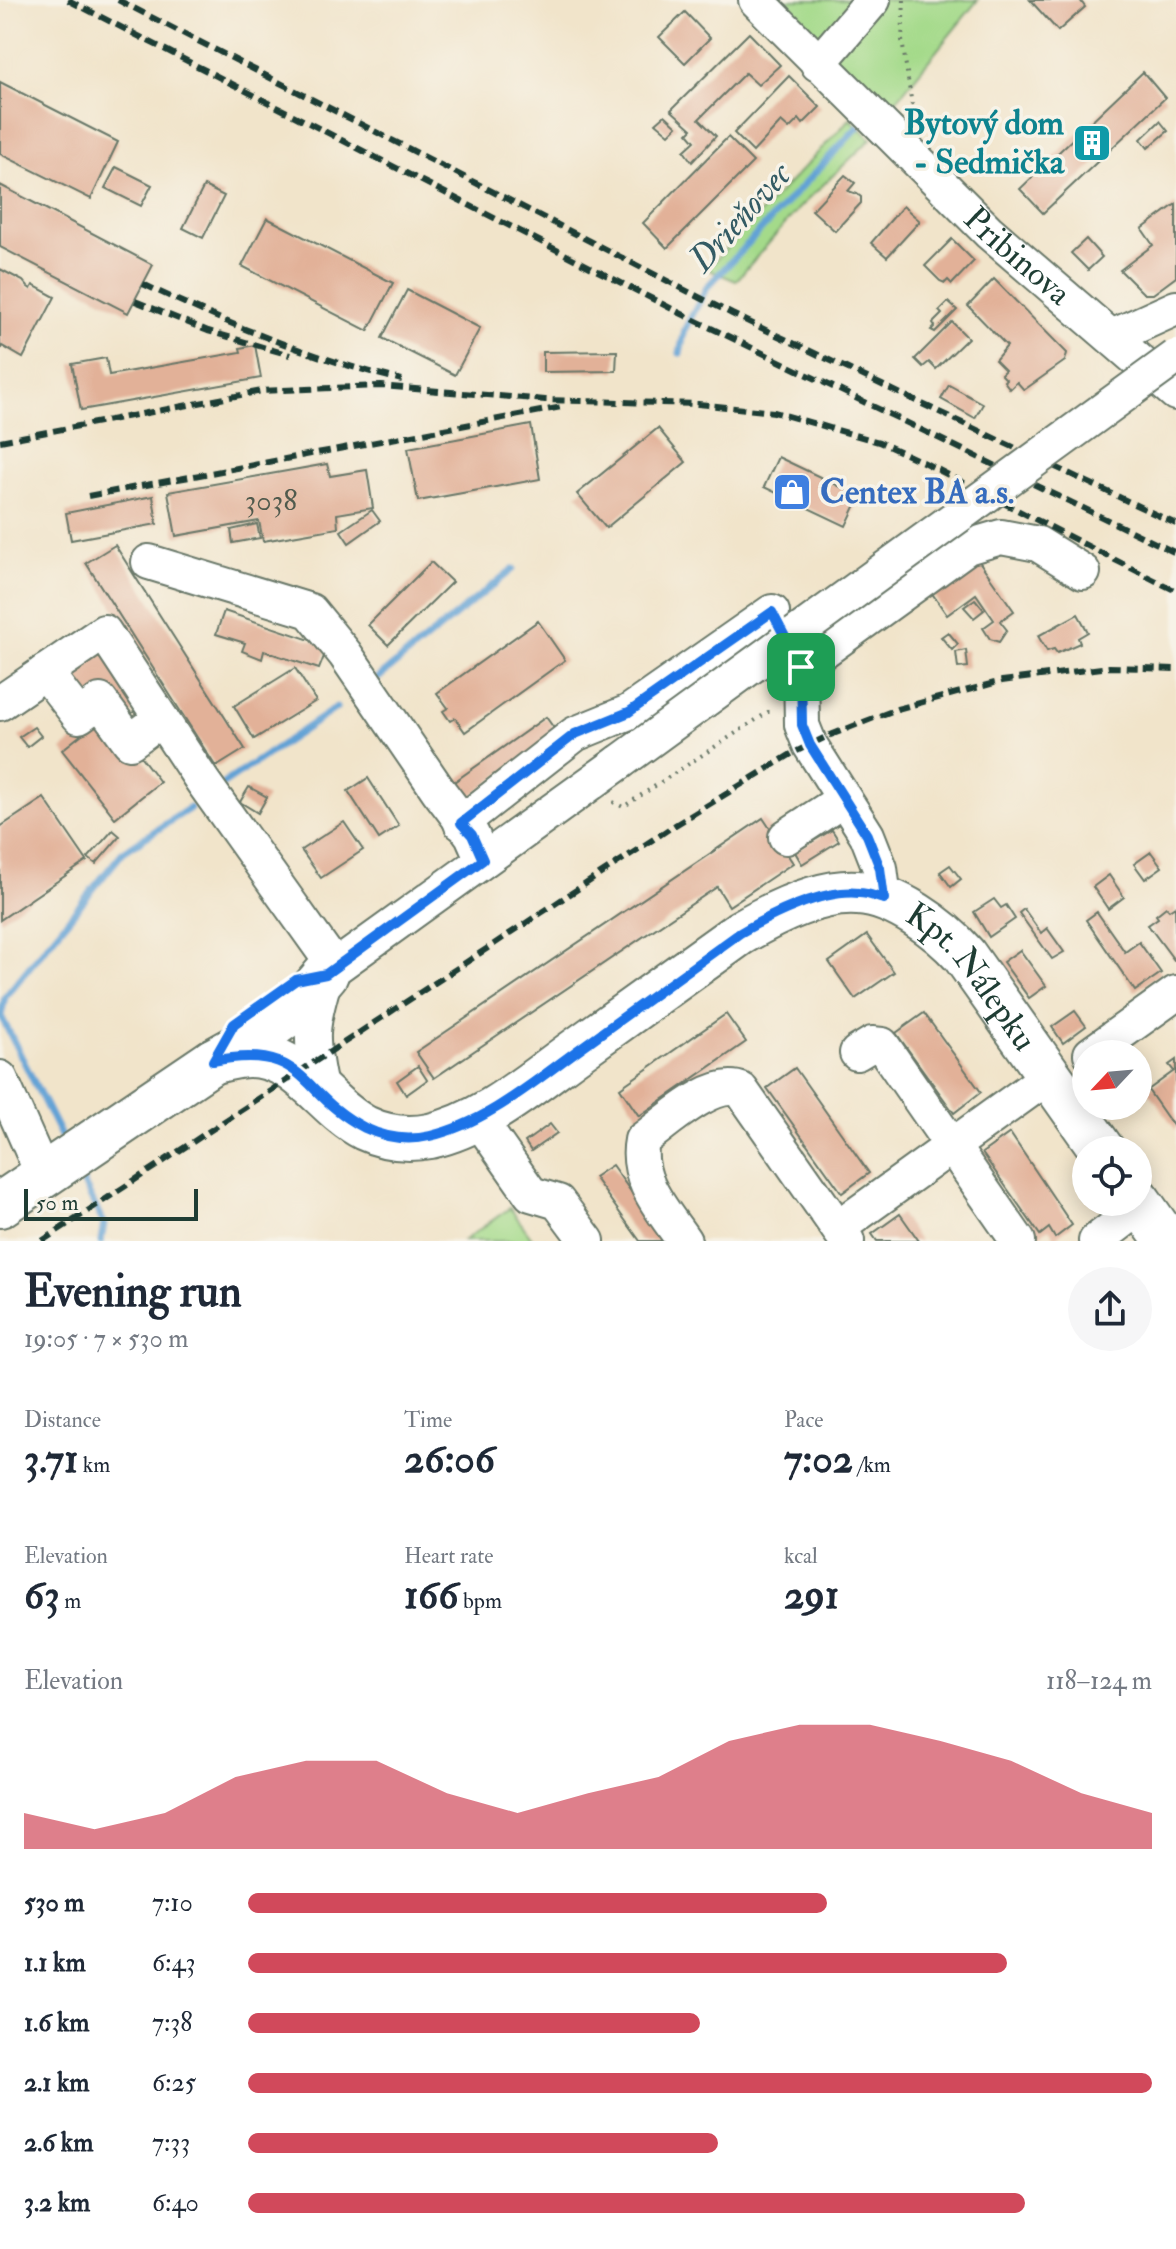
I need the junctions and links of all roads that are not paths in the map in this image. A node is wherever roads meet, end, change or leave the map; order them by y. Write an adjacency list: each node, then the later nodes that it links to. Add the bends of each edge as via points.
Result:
1 (756, 0): 3 (street, Pribinova)
2 (873, 0): 3 (street)
3 (818, 64): 5 (street, Pribinova, via 989,232)
4 (1176, 308): 5 (street)
5 (1112, 337): 7 (street, Pribinova)
6 (1176, 357): 17 (street, bridge)
7 (1176, 393)
8 (149, 562): 15 (street, via 310,611)
9 (1083, 572): 10 (street, via 1038,544 1001,537 967,547)
10 (801, 667): 14 (street, via 802,725); 15 (street, via 767,602 629,712 575,734)
11 (45, 672): 12 (street); 13 (street, via 79,716 100,701 130,742); 13 (street, via 104,632)
12 (0, 703)
13 (161, 719): 19 (street)
14 (844, 799): 16 (street); 18 (street, via 867,835 880,868)
15 (461, 823): 17 (street)
16 (786, 837)
17 (483, 860): 19 (street)
18 (884, 899): 24 (main road, Kpt. Nálepku, via 947,936); 27 (main road, Kpt. Nálepku, via 849,893 764,919)
19 (330, 970): 23 (main road, via 297,1008); 26 (street, via 311,1030)
20 (1176, 993): 21 (street)
21 (1111, 1040)
22 (857, 1053): 29 (street, via 872,1044 882,1045)
23 (213, 1061): 26 (main road, Kpt. Nálepku, via 248,1055 272,1059); 30 (main road)
24 (1063, 1071): 28 (main road, Kpt. Nálepku); 29 (street)
25 (0, 1078): 30 (street)
26 (321, 1092): 27 (main road, Kpt. Nálepku, via 362,1126 387,1136 430,1136)
27 (477, 1117): 34 (street, via 531,1194 558,1202)
28 (1095, 1136)
29 (953, 1145): 33 (street); 36 (street)
30 (33, 1185)
31 (1125, 1216): 37 (street)
32 (1149, 1216): 38 (main road)
33 (843, 1237): 35 (street, via 741,1090 732,1086 714,1089 642,1140 639,1155 645,1184)
34 (587, 1241)
35 (684, 1241)
36 (1018, 1241)
37 (1096, 1241)
38 (1167, 1241)

